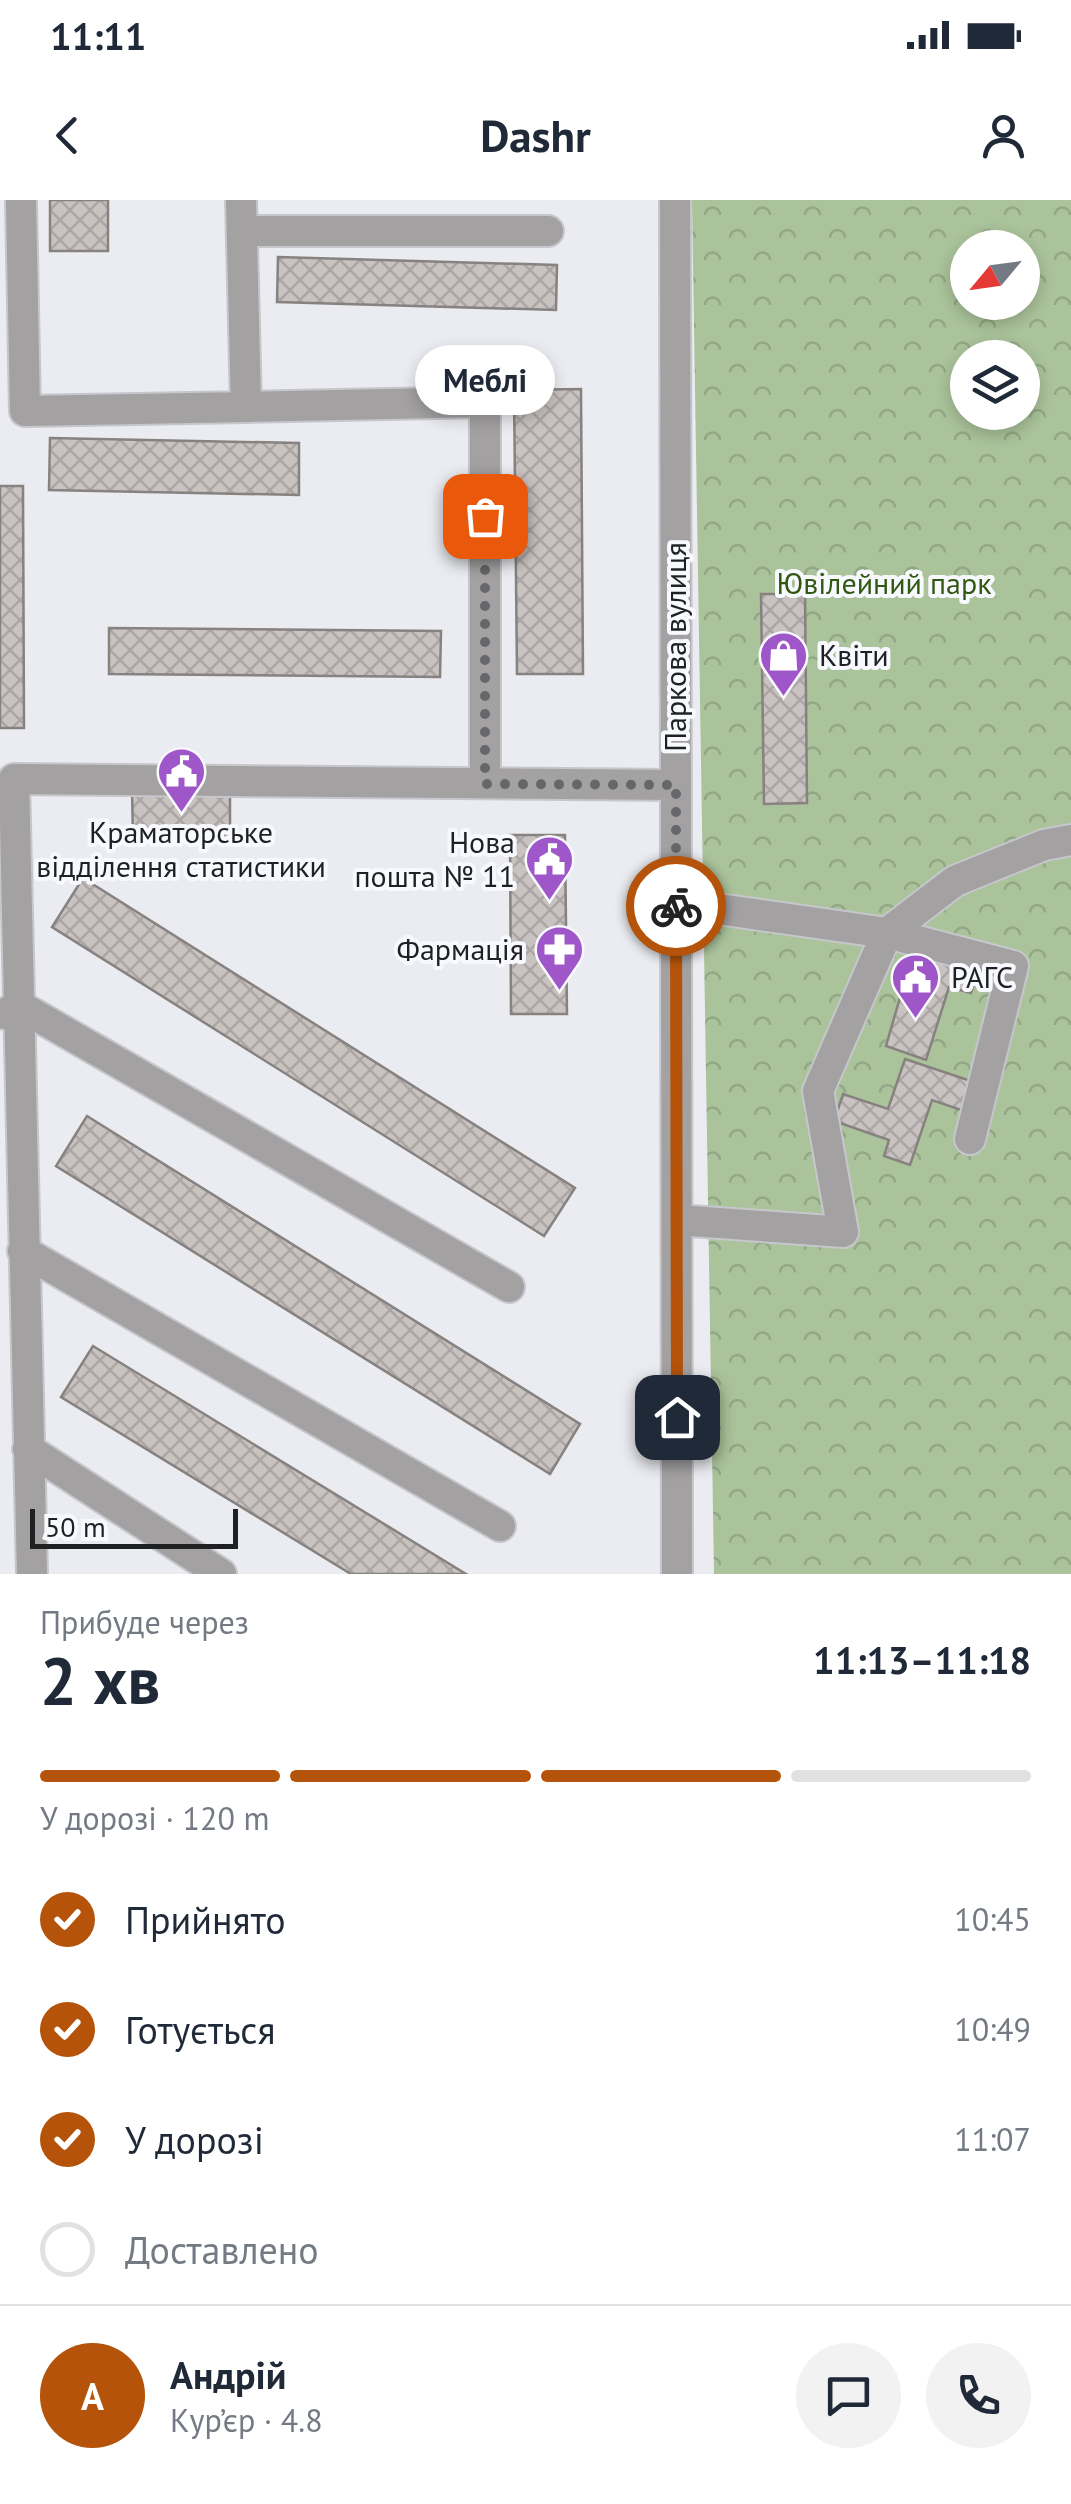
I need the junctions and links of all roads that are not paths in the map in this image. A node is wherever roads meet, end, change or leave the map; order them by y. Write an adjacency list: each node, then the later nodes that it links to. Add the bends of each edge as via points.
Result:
1 (21, 200): 7 (street)
2 (242, 200): 4 (street)
3 (675, 200): 10 (street, Паркова вулиця)
4 (242, 231): 5 (street); 6 (street)
5 (548, 232)
6 (246, 407): 7 (street); 9 (street, via 485,402)
7 (12, 412)
8 (7, 779): 9 (street); 14 (street)
9 (485, 784): 10 (street)
10 (676, 785): 12 (street, Паркова вулиця)
11 (1071, 840): 13 (street, via 954,882)
12 (676, 903): 13 (street); 16 (street, Паркова вулиця)
13 (887, 932): 15 (street, via 1013,966); 16 (street, via 818,1092 844,1232)
14 (9, 1011): 17 (street); 18 (street)
15 (970, 1139)
16 (676, 1220): 23 (street, Паркова вулиця)
17 (24, 1251): 19 (street); 20 (street)
18 (509, 1287)
19 (28, 1448): 21 (street); 22 (street)
20 (500, 1526)
21 (32, 1574)
22 (222, 1574)
23 (677, 1574)

